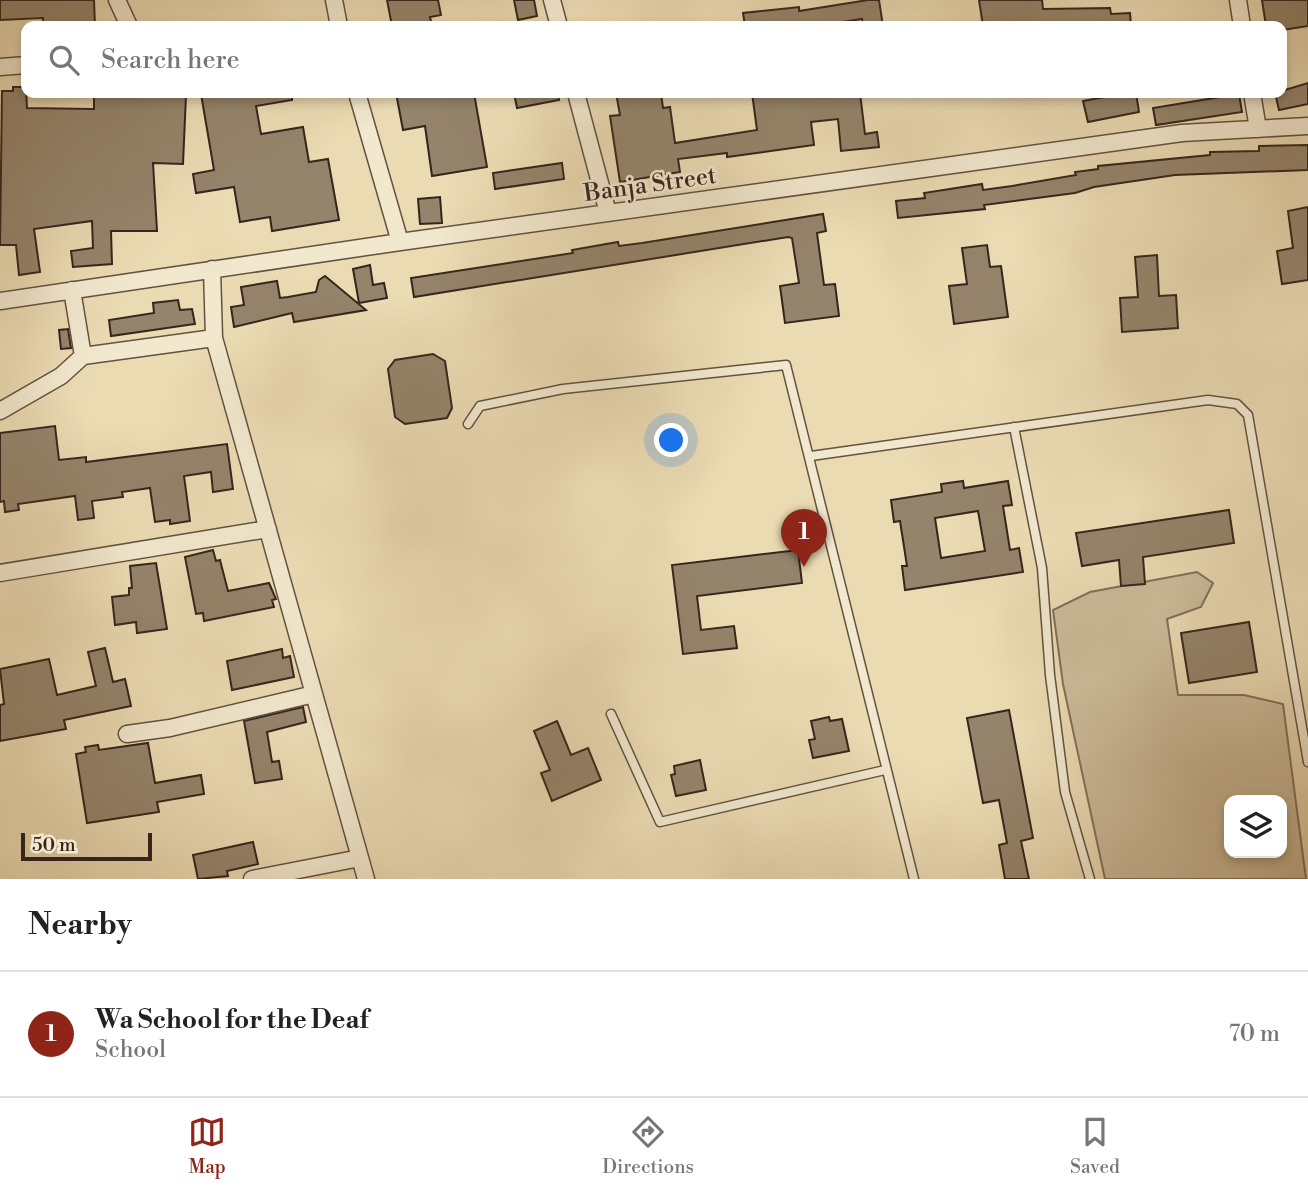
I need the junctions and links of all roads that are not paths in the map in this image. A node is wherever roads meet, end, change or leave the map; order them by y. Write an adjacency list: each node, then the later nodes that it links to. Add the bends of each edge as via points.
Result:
1 (117, 0): 5 (street)
2 (334, 0): 6 (street)
3 (552, 0): 7 (street)
4 (1238, 0): 8 (street)
5 (127, 21)
6 (339, 21)
7 (558, 21)
8 (1241, 21)
9 (21, 65): 10 (street)
10 (0, 67)
11 (358, 98): 17 (street)
12 (577, 98): 16 (street)
13 (1253, 98): 15 (street)
14 (1308, 126): 15 (street, Banja Street)
15 (1258, 129): 16 (street, Banja Street, via 1182,133)
16 (608, 213): 17 (street, Banja Street)
17 (400, 242): 18 (street, Banja Street)
18 (212, 269): 19 (street, Banja Street); 21 (street)
19 (72, 290): 20 (street, Banja Street); 22 (street)
20 (0, 301)
21 (214, 338): 22 (street); 27 (street)
22 (83, 356): 23 (street, via 61,376)
23 (0, 411)
24 (468, 424): 26 (lane, via 480,406 563,389 786,365)
25 (1014, 427): 26 (lane); 32 (lane, via 1208,400 1237,404 1248,415); 38 (lane, via 1042,568 1065,792)
26 (811, 456): 33 (lane)
27 (268, 529): 28 (street); 29 (street)
28 (0, 573)
29 (314, 694): 31 (street); 34 (street)
30 (611, 714): 33 (lane, via 660,822)
31 (127, 734)
32 (1308, 762)
33 (885, 770): 37 (lane)
34 (360, 858): 35 (street); 36 (street)
35 (253, 879)
36 (366, 879)
37 (914, 879)
38 (1090, 879)

